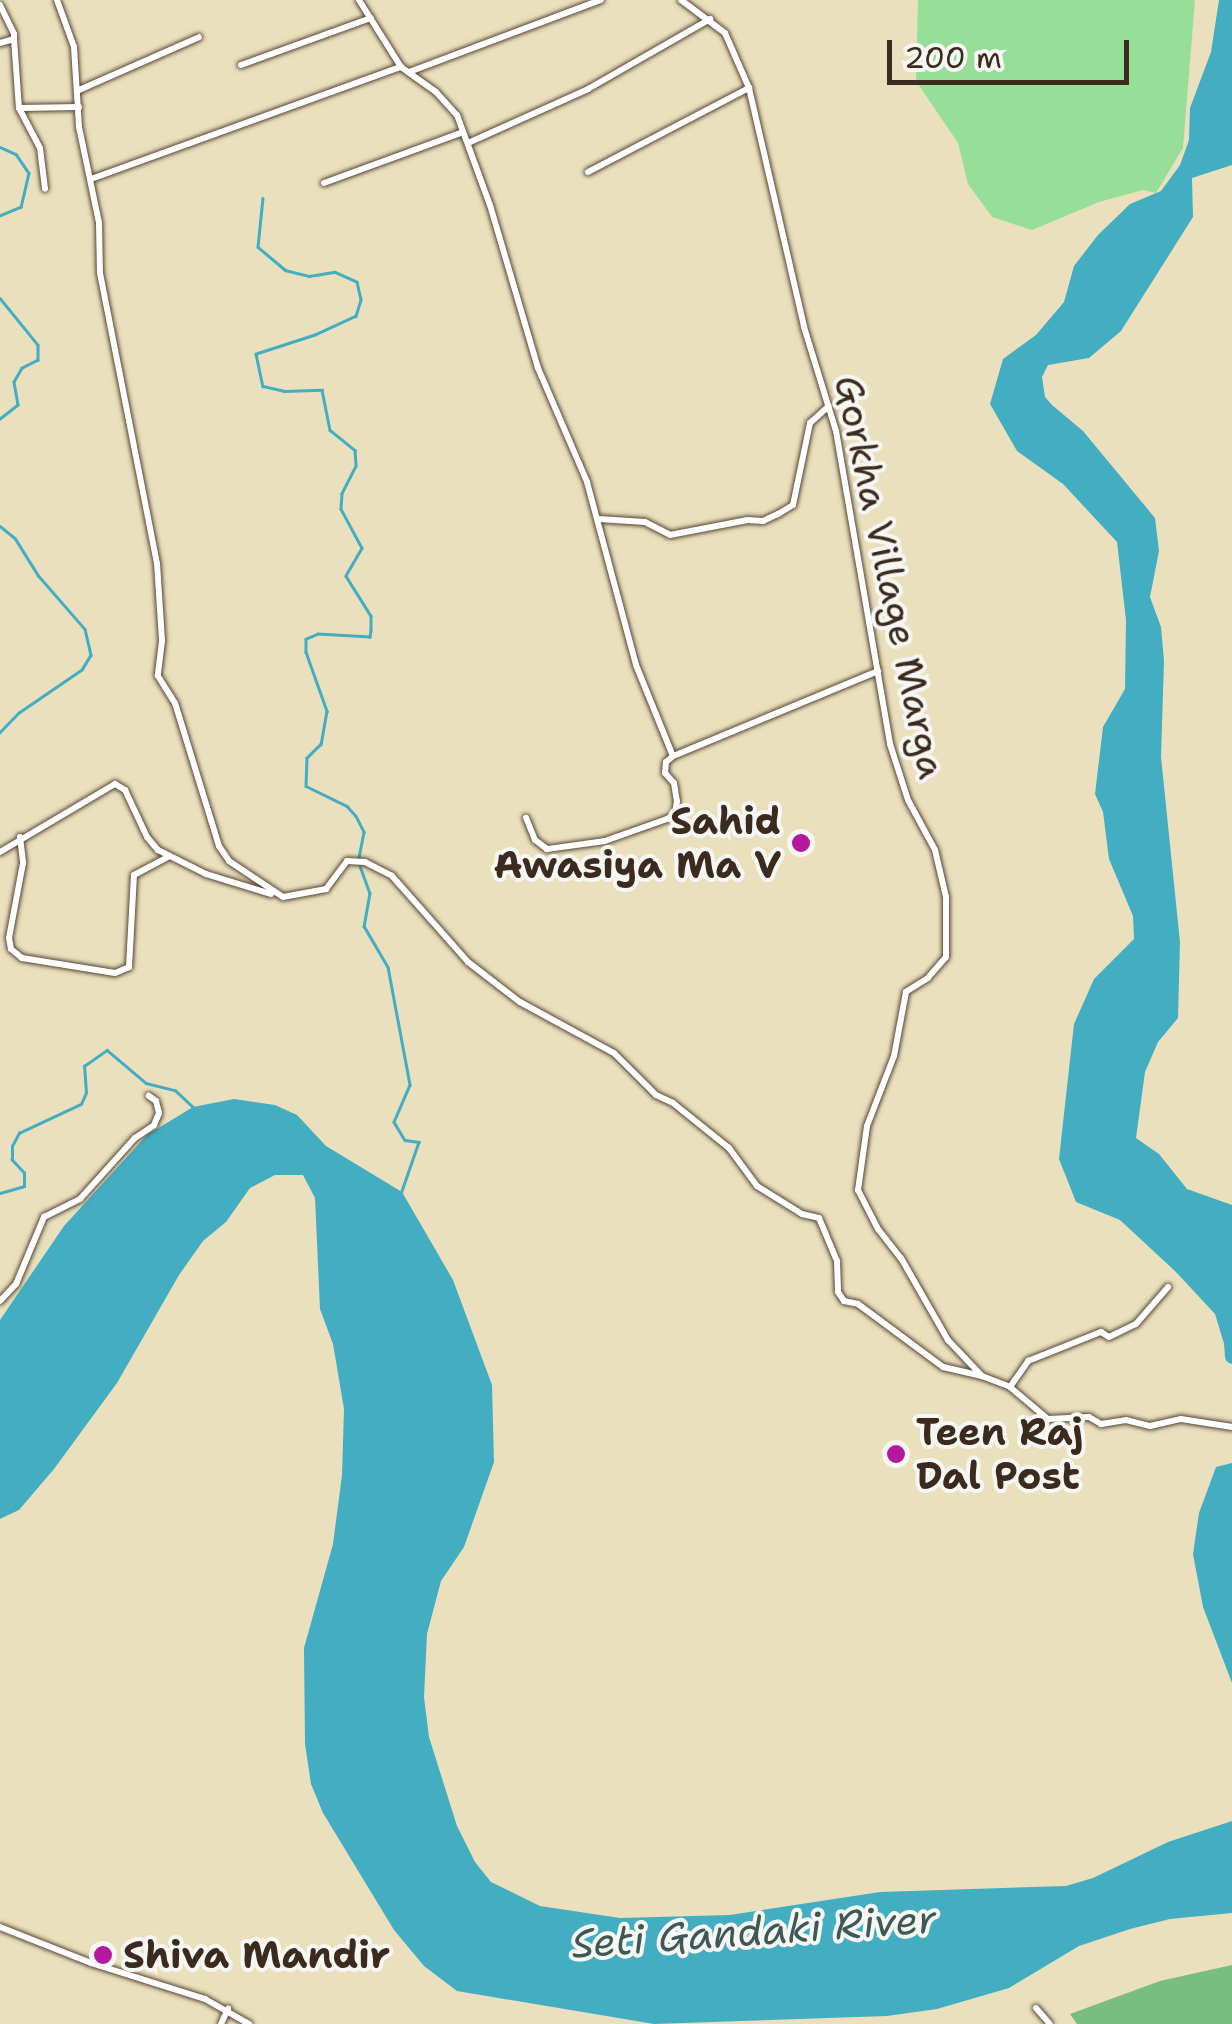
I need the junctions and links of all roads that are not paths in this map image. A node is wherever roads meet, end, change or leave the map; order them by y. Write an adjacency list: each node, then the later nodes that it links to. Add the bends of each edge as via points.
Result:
1 (57, 0): 14 (street, via 74,47)
2 (359, 0): 6 (street)
3 (602, 0): 12 (street)
4 (681, 0): 7 (street, Gorkha Village Marga)
5 (0, 5): 9 (street)
6 (371, 18): 11 (street); 12 (street)
7 (710, 18): 13 (street, Gorkha Village Marga, via 734,47); 18 (street, via 588,89)
8 (198, 37): 14 (street)
9 (14, 38): 10 (street); 16 (street)
10 (0, 42)
11 (241, 65)
12 (404, 70): 17 (street, via 452,107); 20 (street)
13 (749, 88): 19 (street); 23 (street, Gorkha Village Marga)
14 (79, 90): 15 (street)
15 (79, 106): 16 (street); 20 (street)
16 (19, 108): 22 (street, via 40,148)
17 (464, 132): 18 (street); 21 (street)
18 (468, 143): 24 (street, via 538,368)
19 (588, 172)
20 (91, 179): 31 (street, via 108,322 156,563 158,676 181,720 219,846 229,862)
21 (324, 183)
22 (45, 189)
23 (829, 406): 24 (street, via 810,423 793,504 763,522 670,535 646,522); 25 (street, Gorkha Village Marga)
24 (598, 519): 26 (street, via 636,664)
25 (878, 671): 26 (street); 35 (street, Gorkha Village Marga, via 890,744 942,870 948,919 946,957 906,992 894,1056 867,1126 858,1190 948,1340)
26 (673, 756): 27 (street, via 665,773 676,801 668,819 605,842 547,849)
27 (526, 818)
28 (20, 838): 29 (street); 30 (street, via 114,784 125,790 146,837); 30 (street, via 11,950 22,958 115,973 129,968 134,876)
29 (0, 852)
30 (168, 857): 31 (street)
31 (272, 894): 35 (street, via 318,894 348,861 395,878 468,962 520,1002 614,1053 656,1095 729,1148 757,1186 819,1218 844,1301 858,1304 943,1367)
32 (149, 1096): 34 (street, via 159,1112 154,1125 80,1200 44,1216 16,1284)
33 (1168, 1287): 36 (street, via 1136,1324 1028,1361)
34 (0, 1301)
35 (982, 1376): 36 (street, Gorkha Village Marga)
36 (1010, 1387): 37 (street, Gorkha Village Marga, via 1048,1419 1150,1426 1181,1419)
37 (1232, 1427)
38 (0, 1927): 40 (street)
39 (1036, 2008): 43 (street)
40 (228, 2009): 41 (street); 42 (street)
41 (221, 2024)
42 (249, 2024)
43 (1050, 2024)

